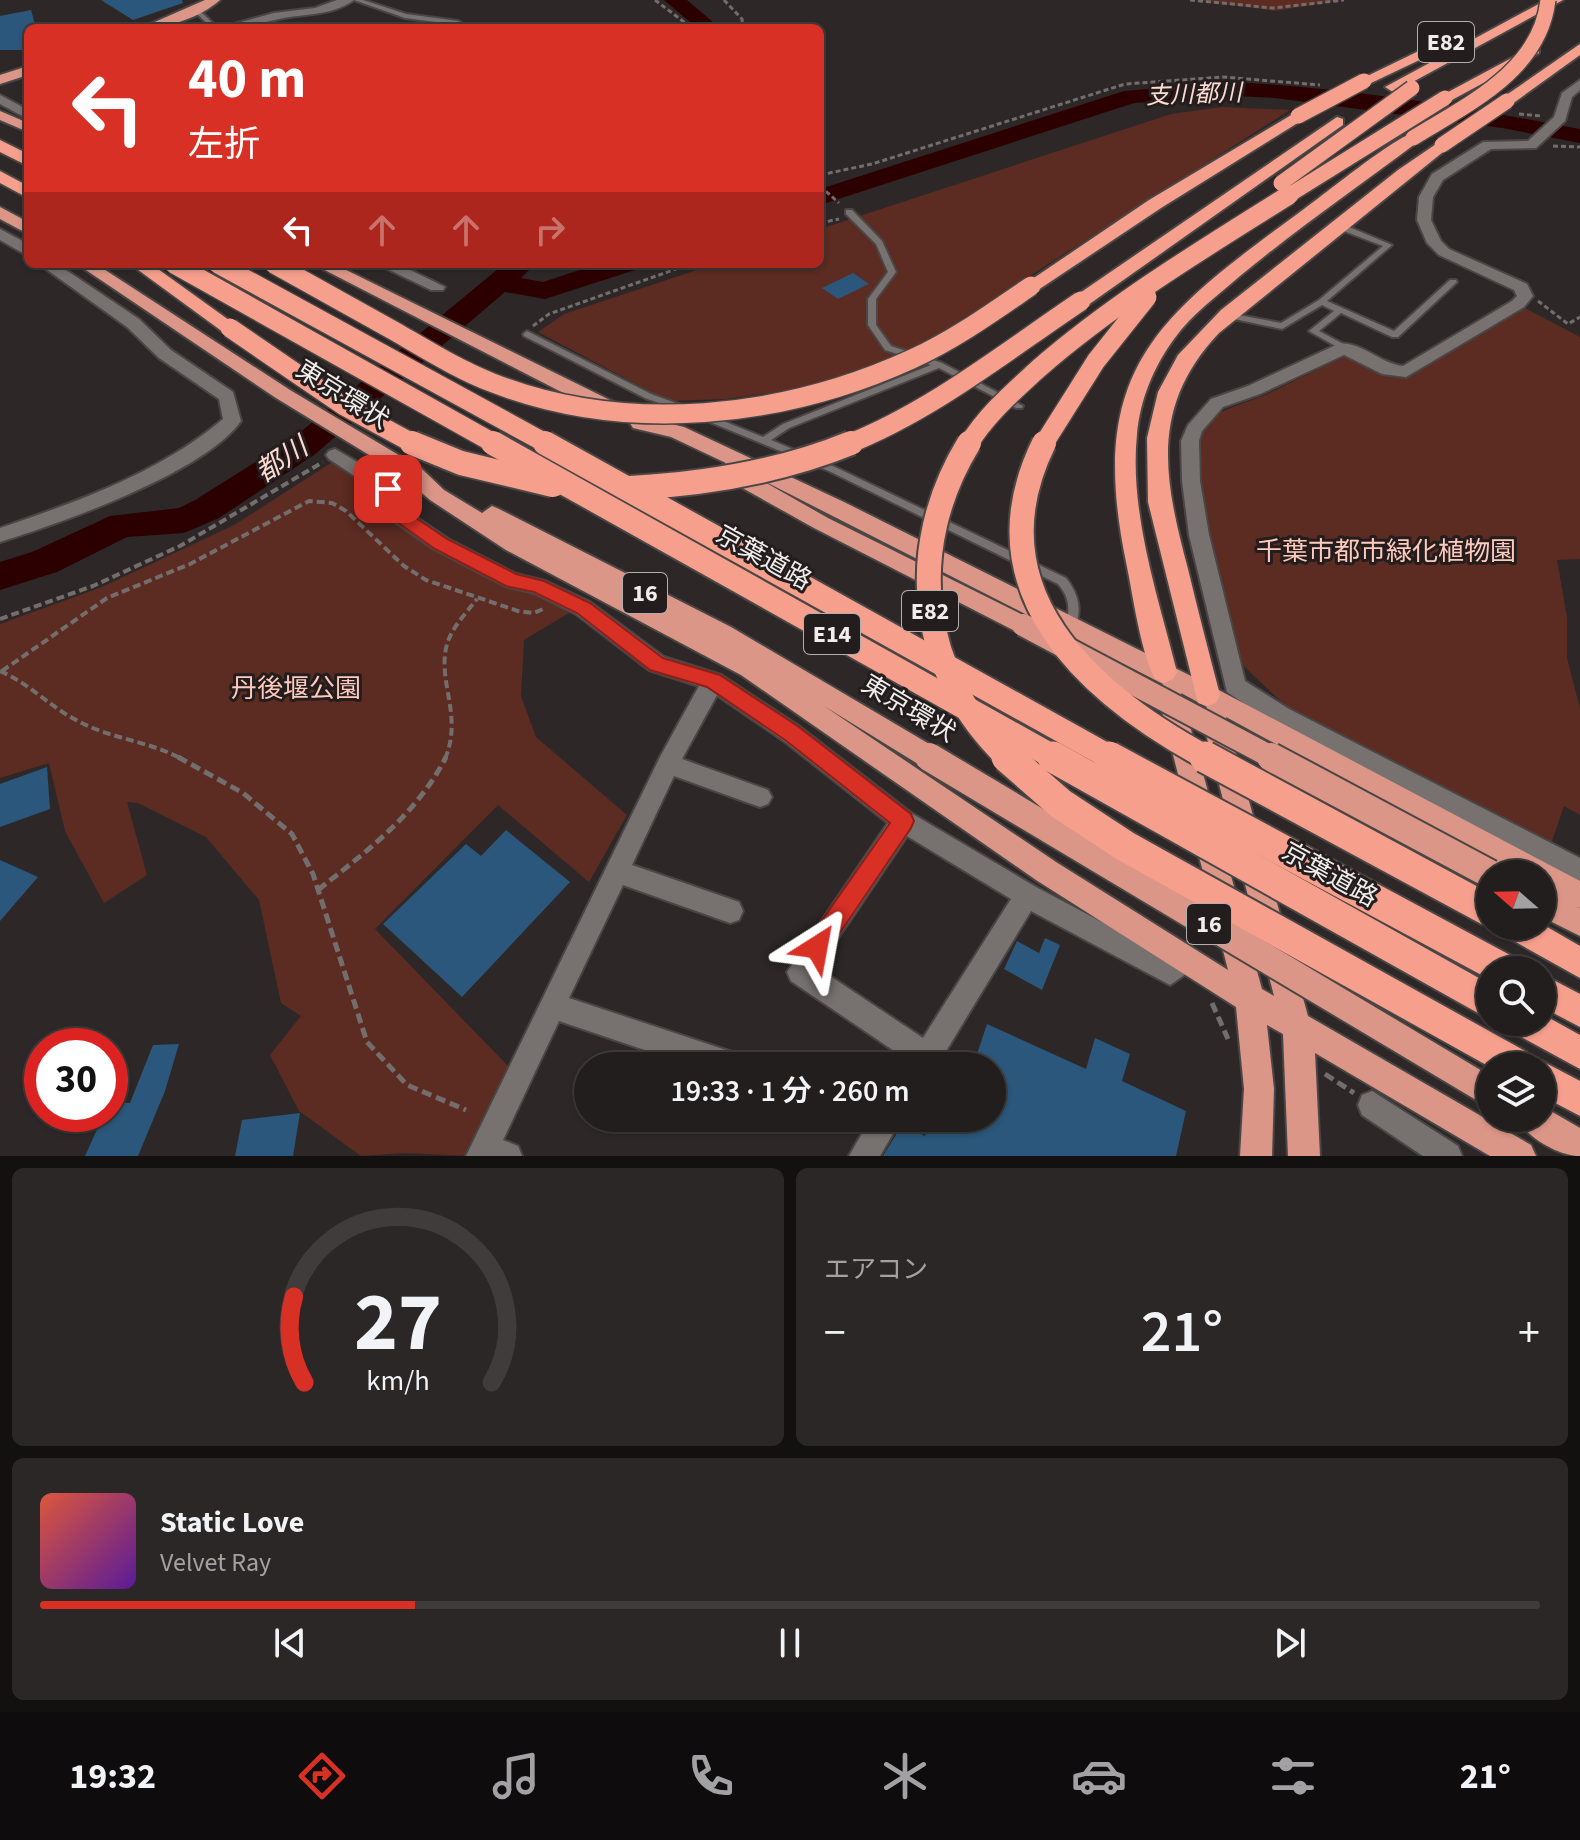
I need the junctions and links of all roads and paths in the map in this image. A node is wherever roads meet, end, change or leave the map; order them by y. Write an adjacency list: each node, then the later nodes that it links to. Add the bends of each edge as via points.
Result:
1 (214, 0): 11 (highway)
2 (348, 0): 15 (street)
3 (357, 0): 12 (lane, via 405,16)
4 (655, 0): 16 (path)
5 (724, 0): 17 (path)
6 (1190, 0): 7 (path, via 1273,8)
7 (1344, 0)
8 (1526, 0): 52 (highway, E82, bridge, via 1298,116 915,358 838,388 745,408 646,413 553,401 485,380)
9 (1548, 0): 19 (highway, bridge, via 1548,23)
10 (1556, 0): 24 (highway, E82)
11 (196, 10): 13 (highway); 14 (lane)
12 (458, 23)
13 (158, 24)
14 (211, 24)
15 (252, 24)
16 (687, 24)
17 (743, 24)
18 (1580, 48): 26 (highway)
19 (1534, 50): 77 (highway, bridge, via 1488,89 1259,251 1186,313 1148,364 1126,434 1126,470); 112 (highway, E82, bridge, via 1316,177 1136,292 1073,339 994,411 960,456 938,510 927,580 935,636 963,703 1001,749 1062,804 1138,853)
20 (24, 71): 21 (highway)
21 (0, 80)
22 (1580, 84): 29 (street, via 1566,96)
23 (1324, 85): 36 (path, via 1218,75 1125,84 872,164)
24 (1403, 87): 49 (highway, E82, bridge, via 1337,122 1081,301 892,424 779,469 709,483 575,487 508,477 462,463 351,413); 92 (highway, E82, bridge, via 1201,246 1136,309 1049,433 1025,493 1022,545 1044,616 1076,664 1108,694 1189,748)
25 (0, 99): 27 (street)
26 (1512, 108): 29 (path); 43 (highway, bridge, via 1442,145)
27 (24, 113)
28 (0, 115): 30 (highway)
29 (1560, 118): 58 (street, via 1531,145 1480,148 1437,177 1426,197 1424,220 1439,248 1513,282)
30 (24, 126)
31 (0, 135): 33 (highway)
32 (0, 145): 34 (highway)
33 (24, 146)
34 (24, 159)
35 (0, 168): 38 (highway)
36 (824, 174)
37 (0, 176): 40 (highway)
38 (24, 181)
39 (824, 190): 42 (path)
40 (24, 191)
41 (0, 212): 44 (highway)
42 (849, 212): 65 (lane, via 879,243 892,272 872,299 872,325 888,348)
43 (1339, 226): 59 (lane, via 1388,245); 61 (highway)
44 (24, 227)
45 (0, 233): 46 (street)
46 (24, 248)
47 (53, 268): 71 (street, via 227,396 232,421 140,481)
48 (91, 268): 70 (highway, 東京環状 / 16)
49 (145, 268)
50 (181, 268): 100 (highway, 京葉道路 / E14, bridge)
51 (225, 268): 97 (highway, 京葉道路 / E14, bridge, via 1051,726)
52 (281, 268)
53 (329, 268): 67 (highway)
54 (394, 268): 57 (street)
55 (679, 268): 63 (path, via 549,314)
56 (1453, 282): 60 (lane, via 1395,335)
57 (437, 287)
58 (1525, 296): 62 (path, via 1568,324); 64 (street, via 1406,372 1388,370)
59 (1322, 302): 60 (lane); 61 (lane, via 1282,326)
60 (1340, 310): 64 (lane, via 1313,331)
61 (1228, 315): 80 (highway, via 1176,374 1164,402 1155,454 1159,502)
62 (1580, 317)
63 (527, 334): 68 (lane, via 648,396)
64 (1344, 348): 79 (street, via 1217,403 1190,441 1199,535)
65 (939, 365): 66 (lane); 68 (lane, via 786,426)
66 (1019, 406)
67 (640, 423): 75 (highway, via 724,453); 85 (highway, bridge)
68 (765, 440): 75 (lane, via 1062,581 1077,607)
69 (335, 455): 72 (street, via 388,489 396,513 441,544 512,581); 74 (path, via 180,546 93,586)
70 (405, 469): 98 (highway, via 514,544 749,668); 115 (highway, 東京環状 / 16, bridge, via 723,633)
71 (0, 535)
72 (562, 598): 73 (path, via 534,613); 78 (street, via 613,628 657,664)
73 (477, 599): 76 (path, via 404,566 346,511 332,503 309,501 190,564 107,598); 89 (path, via 449,639 445,660 454,704 453,731 436,777 379,842)
74 (0, 619)
75 (1071, 626): 77 (highway)
76 (1, 671): 89 (path, via 77,721 162,748 243,793 292,834)
77 (1164, 672): 80 (highway); 103 (highway)
78 (713, 681): 81 (street); 83 (street, via 792,734)
79 (1235, 686): 80 (street); 86 (street, via 1281,716)
80 (1207, 695): 84 (highway); 106 (highway)
81 (668, 764): 82 (street); 87 (street)
82 (760, 797)
83 (903, 821): 90 (street); 110 (street, via 800,972)
84 (1516, 860)
85 (1476, 867)
86 (1580, 871)
87 (619, 872): 94 (street); 104 (street)
88 (1556, 882): 91 (highway)
89 (318, 890): 119 (path, via 367,1042 407,1085)
90 (1027, 895): 98 (street, via 1170,972); 111 (street)
91 (1580, 895)
92 (1476, 903)
93 (1556, 910): 95 (highway)
94 (730, 911)
95 (1580, 923)
96 (1540, 940): 99 (highway)
97 (1479, 956)
98 (1184, 960): 103 (highway)
99 (1580, 963)
100 (1476, 994)
101 (1206, 998): 108 (path, via 1222,1020)
102 (1556, 998): 105 (highway)
103 (1250, 999): 106 (highway); 125 (highway, via 1259,1089)
104 (554, 1006): 109 (street); 123 (street)
105 (1580, 1011)
106 (1297, 1028): 126 (highway); 128 (highway)
107 (1550, 1036): 113 (highway)
108 (1231, 1047)
109 (690, 1052)
110 (910, 1052)
111 (930, 1052)
112 (1495, 1052)
113 (1580, 1053)
114 (1323, 1073): 118 (path)
115 (1476, 1084)
116 (1556, 1086): 117 (highway)
117 (1580, 1099)
118 (1372, 1105): 127 (street)
119 (466, 1110)
120 (878, 1132): 124 (street)
121 (1556, 1132): 122 (highway)
122 (1580, 1146)
123 (490, 1153)
124 (863, 1156)
125 (1256, 1156)
126 (1304, 1156)
127 (1448, 1156)
128 (1520, 1156)

